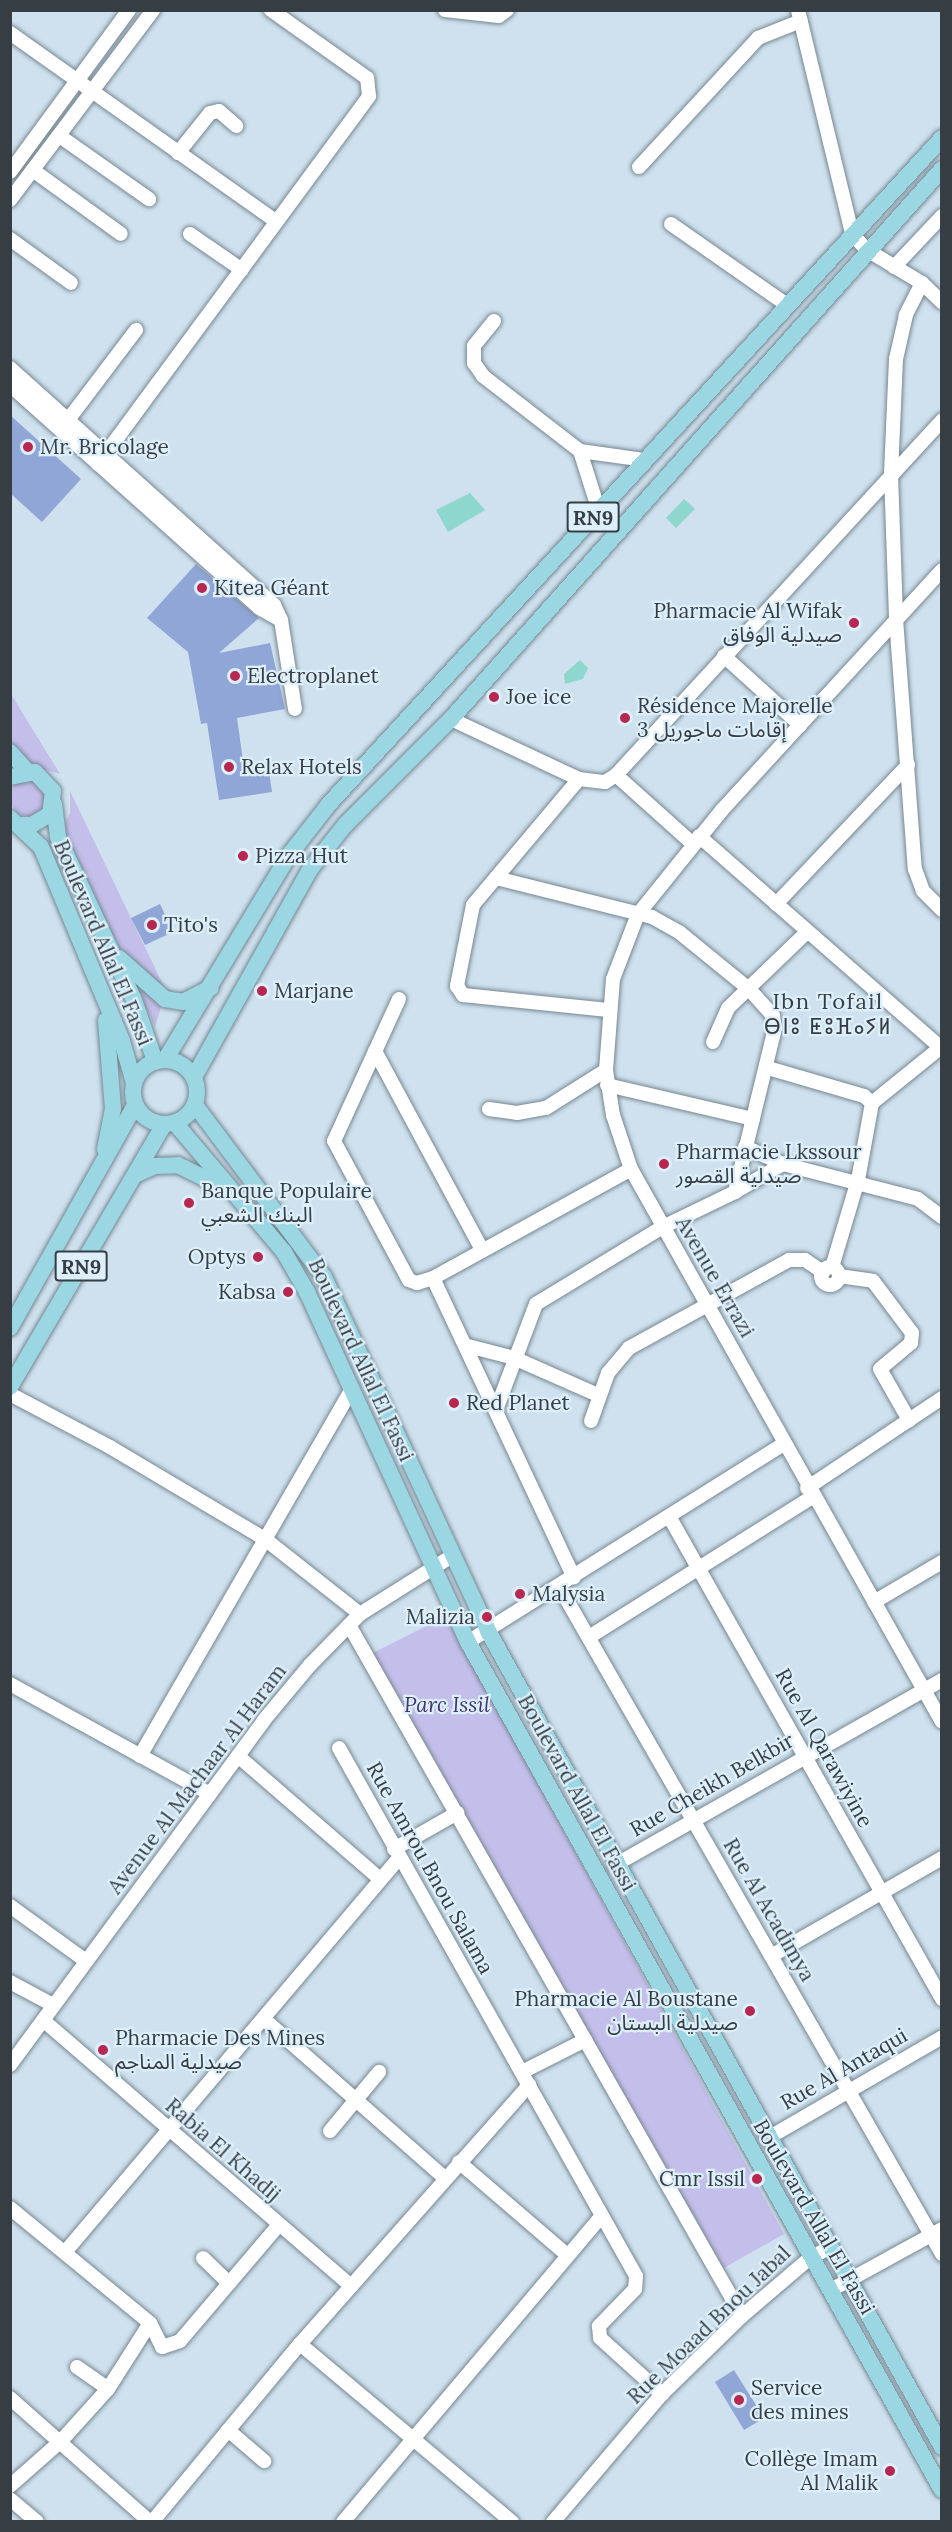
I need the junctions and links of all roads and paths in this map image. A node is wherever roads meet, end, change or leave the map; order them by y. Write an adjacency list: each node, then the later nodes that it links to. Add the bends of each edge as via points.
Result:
1 (129, 10): 8 (street)
2 (153, 10): 9 (street)
3 (271, 10): 21 (street, via 367,78 370,86 367,101)
4 (445, 10): 5 (street, via 499,16)
5 (507, 10)
6 (800, 16): 14 (street, via 758,38); 25 (street)
7 (10, 33): 8 (street)
8 (76, 80): 9 (street); 16 (street)
9 (94, 94): 11 (street); 13 (street)
10 (236, 126): 13 (street, via 219,111 210,113)
11 (61, 137): 17 (street); 18 (street)
12 (942, 138): 25 (main road, RN9)
13 (178, 153): 21 (street)
14 (639, 166)
15 (942, 169): 27 (main road, RN9)
16 (11, 170): 17 (street)
17 (30, 176): 19 (street); 23 (street)
18 (149, 199)
19 (10, 200)
20 (942, 216): 28 (street)
21 (276, 222): 29 (street)
22 (672, 224): 33 (street)
23 (121, 234)
24 (190, 234): 29 (street)
25 (852, 234): 27 (street); 33 (main road, RN9)
26 (10, 239): 30 (street)
27 (867, 250): 28 (street); 49 (main road, RN9)
28 (894, 267): 31 (street)
29 (242, 270): 41 (street)
30 (71, 283)
31 (922, 283): 32 (street); 43 (street, via 906,315 897,347)
32 (942, 302)
33 (787, 305): 42 (main road, RN9)
34 (494, 321): 40 (street, via 474,346 477,369)
35 (136, 330): 38 (street)
36 (10, 368): 38 (street)
37 (10, 385): 41 (street)
38 (68, 420): 41 (street)
39 (942, 420): 43 (street)
40 (580, 451): 42 (street); 44 (street)
41 (102, 459): 48 (street, via 259,608 281,620)
42 (645, 460): 44 (main road, RN9)
43 (891, 474): 46 (street); 47 (street)
44 (598, 511): 67 (main road, RN9, via 329,804 290,854)
45 (942, 570): 46 (street, Avenue Errazi)
46 (896, 619): 50 (street, Avenue Errazi); 52 (street)
47 (724, 657): 50 (street); 54 (street)
48 (295, 709)
49 (451, 719): 56 (street); 77 (main road, RN9, via 345,825 311,868)
50 (800, 725): 59 (street, Avenue Errazi)
51 (10, 752): 53 (main road)
52 (908, 765): 61 (street); 62 (street, via 918,882)
53 (27, 771): 55 (main road); 57 (main road, Boulevard Allal El Fassi, via 48,781)
54 (616, 775): 56 (street, via 605,782); 59 (street)
55 (10, 777)
56 (579, 779): 60 (street)
57 (54, 804): 58 (main road, via 42,821); 65 (main road, Boulevard Allal El Fassi, via 58,837)
58 (16, 822): 66 (main road, Boulevard Allal El Fassi, via 41,847)
59 (696, 840): 61 (street); 63 (street, Avenue Errazi)
60 (496, 878): 63 (street); 70 (street, via 470,913 459,991 463,995)
61 (776, 904): 64 (street)
62 (942, 910)
63 (638, 914): 68 (street, via 679,932); 70 (street, Avenue Errazi, via 621,952)
64 (807, 933): 68 (street); 72 (street)
65 (108, 947): 67 (main road, via 165,999 183,1002); 74 (main road, Boulevard Allal El Fassi)
66 (96, 978): 78 (main road, Boulevard Allal El Fassi); 89 (main road, via 112,1068 112,1109)
67 (212, 987): 74 (main road, RN9)
68 (748, 989): 71 (street, via 722,1015); 75 (street, via 775,1022)
69 (399, 999): 73 (street)
70 (608, 1010): 76 (street, Avenue Errazi)
71 (713, 1042)
72 (941, 1049): 80 (street)
73 (375, 1051): 96 (street); 98 (street, via 335,1132 335,1149 409,1280 417,1283)
74 (160, 1061): 77 (main road, via 182,1065); 78 (main road, RN9)
75 (768, 1068): 80 (street, via 856,1093); 84 (street)
76 (606, 1070): 79 (street, Avenue Errazi); 83 (street, via 546,1108 517,1113)
77 (194, 1077): 82 (main road)
78 (134, 1083): 81 (main road)
79 (607, 1085): 84 (street); 88 (street, Avenue Errazi)
80 (872, 1103): 91 (street)
81 (135, 1105): 85 (main road, via 146,1118); 89 (main road, RN9)
82 (195, 1105): 85 (main road, RN9); 115 (main road, Boulevard Allal El Fassi, via 324,1277)
83 (489, 1109)
84 (753, 1119): 86 (street)
85 (170, 1123): 90 (main road, RN9); 93 (main road, Boulevard Allal El Fassi)
86 (745, 1147): 87 (street); 92 (street)
87 (783, 1164): 91 (street); 92 (street)
88 (631, 1169): 95 (street, Avenue Errazi); 96 (street)
89 (100, 1170): 100 (main road, RN9)
90 (135, 1175): 93 (main road, via 155,1166 178,1165); 103 (main road, RN9)
91 (858, 1180): 94 (street, via 918,1199); 97 (street)
92 (735, 1191): 95 (street)
93 (237, 1195): 104 (main road, Boulevard Allal El Fassi, via 284,1252)
94 (942, 1217)
95 (661, 1228): 99 (street, Avenue Errazi); 102 (street, via 536,1305)
96 (482, 1248): 98 (street)
97 (831, 1272): 99 (street, via 805,1260 789,1260); 109 (street, via 873,1281 912,1333 911,1343 880,1369)
98 (433, 1278): 101 (street)
99 (709, 1305): 106 (street, via 616,1358); 111 (street, Avenue Errazi)
100 (10, 1328)
101 (468, 1346): 102 (street); 108 (street)
102 (514, 1358): 106 (street); 108 (street)
103 (10, 1387)
104 (352, 1389): 114 (street); 117 (main road, Boulevard Allal El Fassi)
105 (10, 1394): 114 (street, via 110,1446)
106 (598, 1395): 110 (street)
107 (942, 1398): 109 (street)
108 (497, 1407): 119 (street)
109 (909, 1420): 112 (street)
110 (591, 1421)
111 (784, 1444): 112 (street, Avenue Errazi); 113 (street)
112 (810, 1493): 118 (street); 121 (street, Avenue Errazi)
113 (670, 1518): 118 (street, Rue Al Qarawiyine); 119 (street)
114 (265, 1539): 122 (street); 132 (street)
115 (452, 1556): 117 (street, Avenue Al Machaar Al Haram); 124 (main road, Boulevard Allal El Fassi)
116 (942, 1562): 121 (street)
117 (432, 1568): 122 (street, Avenue Al Machaar Al Haram); 126 (main road, Boulevard Allal El Fassi)
118 (699, 1568): 125 (street); 134 (street, Rue Al Qarawiyine)
119 (574, 1578): 120 (street)
120 (560, 1588): 124 (street); 125 (street, Rue Al Acadimya)
121 (874, 1602): 129 (street, Avenue Errazi)
122 (360, 1614): 123 (street, Avenue Al Machaar Al Haram)
123 (349, 1625): 133 (street, Avenue Al Machaar Al Haram, via 310,1665); 136 (street)
124 (488, 1631): 126 (street); 140 (main road, Boulevard Allal El Fassi)
125 (589, 1637): 137 (street, Rue Al Acadimya)
126 (468, 1642): 173 (main road, Boulevard Allal El Fassi)
127 (942, 1680): 129 (street, Rue Cheikh Belkbir)
128 (10, 1684): 132 (street)
129 (924, 1690): 130 (street, Avenue Errazi); 134 (street, Rue Cheikh Belkbir)
130 (942, 1722)
131 (339, 1748): 138 (street, Rue Amrou Bnou Salama)
132 (140, 1756): 135 (street)
133 (238, 1756): 135 (street, Avenue Al Machaar Al Haram); 141 (street)
134 (805, 1756): 137 (street, Rue Cheikh Belkbir); 142 (street, Rue Al Qarawiyine)
135 (210, 1794): 145 (street, Avenue Al Machaar Al Haram)
136 (457, 1813): 138 (street); 152 (street)
137 (692, 1821): 140 (street, Rue Cheikh Belkbir); 144 (street, Rue Al Acadimya)
138 (396, 1854): 141 (street); 155 (street, Rue Amrou Bnou Salama)
139 (942, 1858): 142 (street)
140 (615, 1864): 161 (main road, Boulevard Allal El Fassi)
141 (380, 1878): 150 (street)
142 (882, 1892): 144 (street); 147 (street, Rue Al Qarawiyine)
143 (10, 1906): 145 (street)
144 (771, 1956): 157 (street, Rue Al Acadimya)
145 (86, 1960): 148 (street, Avenue Al Machaar Al Haram)
146 (10, 1982): 148 (street)
147 (942, 1999)
148 (53, 2005): 149 (street, Avenue Al Machaar Al Haram)
149 (43, 2020): 153 (street, Avenue Al Machaar Al Haram); 159 (street, Rabia El Khadij)
150 (265, 2020): 158 (street); 159 (street)
151 (942, 2037): 157 (street, Rue Al Antaqui)
152 (585, 2040): 155 (street); 178 (street)
153 (10, 2065)
154 (379, 2072): 158 (street)
155 (522, 2072): 156 (street, Rue Amrou Bnou Salama)
156 (529, 2085): 162 (street); 165 (street, Rue Amrou Bnou Salama)
157 (848, 2093): 161 (street, Rue Al Antaqui); 167 (street, Rue Al Acadimya)
158 (356, 2099): 160 (street); 163 (street)
159 (169, 2131): 166 (street, Rabia El Khadij); 169 (street)
160 (330, 2131)
161 (768, 2138): 168 (main road, Boulevard Allal El Fassi)
162 (459, 2162): 163 (street); 171 (street)
163 (445, 2178): 176 (street)
164 (10, 2208): 169 (street)
165 (602, 2216): 171 (street); 183 (street, Rue Amrou Bnou Salama, via 638,2283 598,2331 606,2345)
166 (278, 2226): 175 (street); 176 (street, Rabia El Khadij)
167 (936, 2232): 170 (street, Rue Al Acadimya); 174 (street)
168 (829, 2248): 173 (street, Rue Moaad Bnou Jabal); 174 (main road, Boulevard Allal El Fassi)
169 (66, 2251): 179 (street)
170 (942, 2254)
171 (567, 2255): 186 (street)
172 (203, 2258): 175 (street)
173 (810, 2258): 177 (main road, Boulevard Allal El Fassi); 178 (street, Rue Moaad Bnou Jabal)
174 (849, 2280): 177 (street); 188 (main road, Boulevard Allal El Fassi)
175 (229, 2283): 179 (street, via 174,2346 162,2347)
176 (351, 2286): 180 (street)
177 (831, 2290): 191 (main road, Boulevard Allal El Fassi)
178 (742, 2316): 183 (street, Rue Moaad Bnou Jabal)
179 (150, 2323): 182 (street)
180 (300, 2344): 185 (street); 186 (street)
181 (77, 2367): 182 (street)
182 (108, 2389): 187 (street)
183 (662, 2394): 197 (street, Rue Moaad Bnou Jabal)
184 (10, 2398): 187 (street)
185 (228, 2430): 189 (street); 194 (street)
186 (415, 2438): 195 (street); 196 (street)
187 (61, 2441): 190 (street); 194 (street)
188 (942, 2447)
189 (264, 2461)
190 (10, 2486)
191 (942, 2490)
192 (10, 2499): 193 (street)
193 (37, 2522)
194 (151, 2522)
195 (343, 2522)
196 (512, 2522)
197 (553, 2522)

